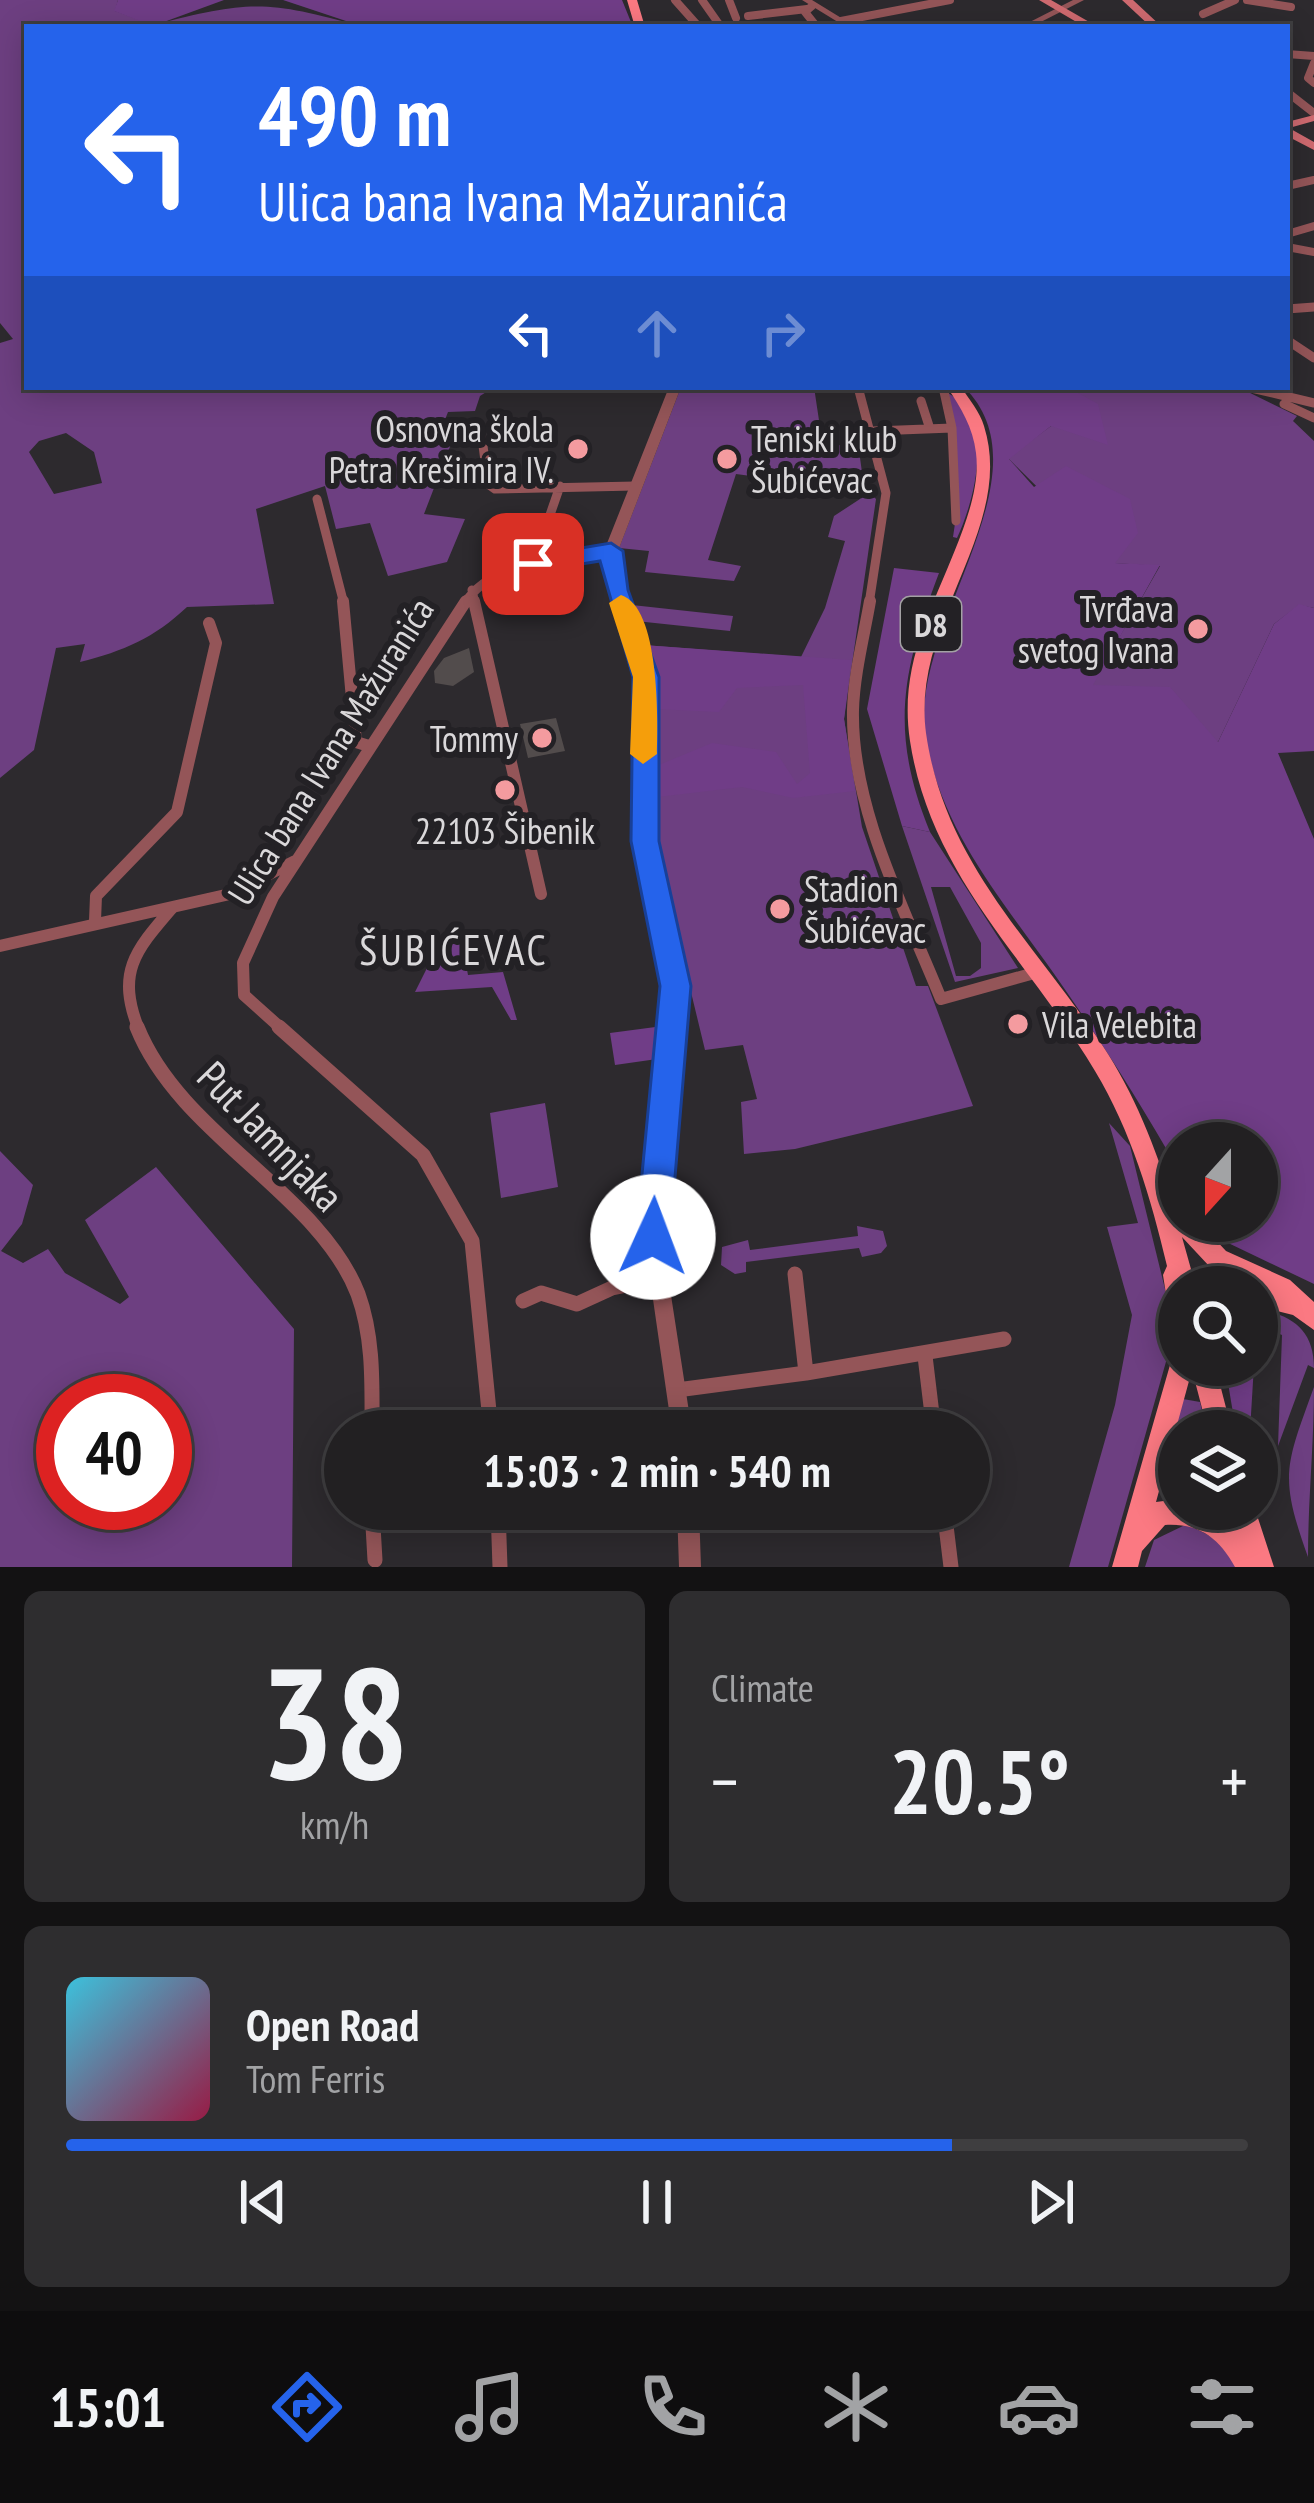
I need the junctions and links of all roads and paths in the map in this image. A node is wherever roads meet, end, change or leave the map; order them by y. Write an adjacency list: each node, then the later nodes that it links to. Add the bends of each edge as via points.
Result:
1 (675, 0): 15 (street)
2 (729, 0): 14 (street)
3 (950, 0): 16 (street)
4 (1044, 0): 11 (main road)
5 (1080, 0): 11 (street)
6 (1127, 0): 19 (main road)
7 (1235, 0): 12 (street)
8 (1247, 0): 10 (street)
9 (809, 5): 13 (street); 16 (street)
10 (1292, 7)
11 (1062, 9): 17 (street); 18 (main road)
12 (1203, 14)
13 (748, 16)
14 (736, 18)
15 (696, 24)
16 (847, 24)
17 (1030, 24)
18 (1088, 24)
19 (1154, 24)
20 (1314, 59): 21 (street)
21 (1314, 86)
22 (1299, 123): 23 (main road)
23 (1311, 145)
24 (674, 390): 36 (street)
25 (860, 390): 34 (street)
26 (944, 390): 32 (street)
27 (956, 390): 50 (main road, D8, via 977,417 988,466 927,632 916,677 917,736 947,835)
28 (1265, 392): 30 (street); 31 (street)
29 (921, 401): 33 (street)
30 (1314, 403)
31 (1314, 418)
32 (952, 428): 33 (street); 39 (street)
33 (930, 429): 34 (street)
34 (874, 431): 50 (street, via 886,493 853,711 886,862 941,999)
35 (482, 438): 37 (street, via 495,489)
36 (635, 485): 37 (street); 40 (street)
37 (560, 486): 41 (street)
38 (317, 499): 44 (street, via 345,607 356,742)
39 (956, 521)
40 (611, 551): 41 (street, Ulica bana Ivana Mažuranića); 58 (street, via 646,677 645,841 676,986 654,1181)
41 (533, 564): 42 (street, Ulica bana Ivana Mažuranića)
42 (472, 590): 44 (street, Ulica bana Ivana Mažuranića); 46 (street, Ulica bana Ivana Mažuranića)
43 (209, 623): 48 (street, via 216,643 177,812 96,896)
44 (369, 746): 45 (street, Ulica bana Ivana Mažuranića)
45 (296, 860): 47 (street, via 230,894); 71 (street, Ulica bana Ivana Mažuranića, via 251,943 244,995 423,1155 472,1241)
46 (541, 893)
47 (172, 908): 48 (street); 70 (street, Put Jamnjaka, via 132,953 130,1020 160,1071 347,1272 365,1322)
48 (95, 921): 49 (street)
49 (0, 946)
50 (1038, 972): 51 (main road, D8, via 1120,1093)
51 (1154, 1176): 52 (main road); 54 (main road, D8)
52 (1158, 1182)
53 (1203, 1242): 61 (main road)
54 (1177, 1258): 55 (main road); 56 (main road, D8)
55 (1176, 1266)
56 (1179, 1266)
57 (795, 1274): 64 (street)
58 (657, 1280): 59 (street, via 577,1304 541,1293); 68 (street)
59 (523, 1300)
60 (1278, 1302): 61 (main road)
61 (1309, 1314)
62 (1004, 1340): 63 (street)
63 (925, 1356): 64 (street); 73 (street)
64 (806, 1373): 68 (street)
65 (1176, 1386): 80 (main road)
66 (1208, 1386): 69 (main road)
67 (1211, 1386): 69 (main road)
68 (677, 1390): 72 (street)
69 (1210, 1393): 74 (main road)
70 (371, 1410)
71 (490, 1410)
72 (679, 1410)
73 (931, 1410)
74 (1214, 1410)
75 (373, 1530): 81 (street)
76 (499, 1530): 82 (street)
77 (689, 1530): 83 (street)
78 (947, 1530): 84 (street)
79 (1249, 1530): 86 (main road)
80 (1127, 1558): 85 (main road, via 1159,1514 1190,1512 1232,1537)
81 (375, 1560)
82 (500, 1567)
83 (690, 1567)
84 (951, 1567)
85 (1248, 1567)
86 (1261, 1567)

